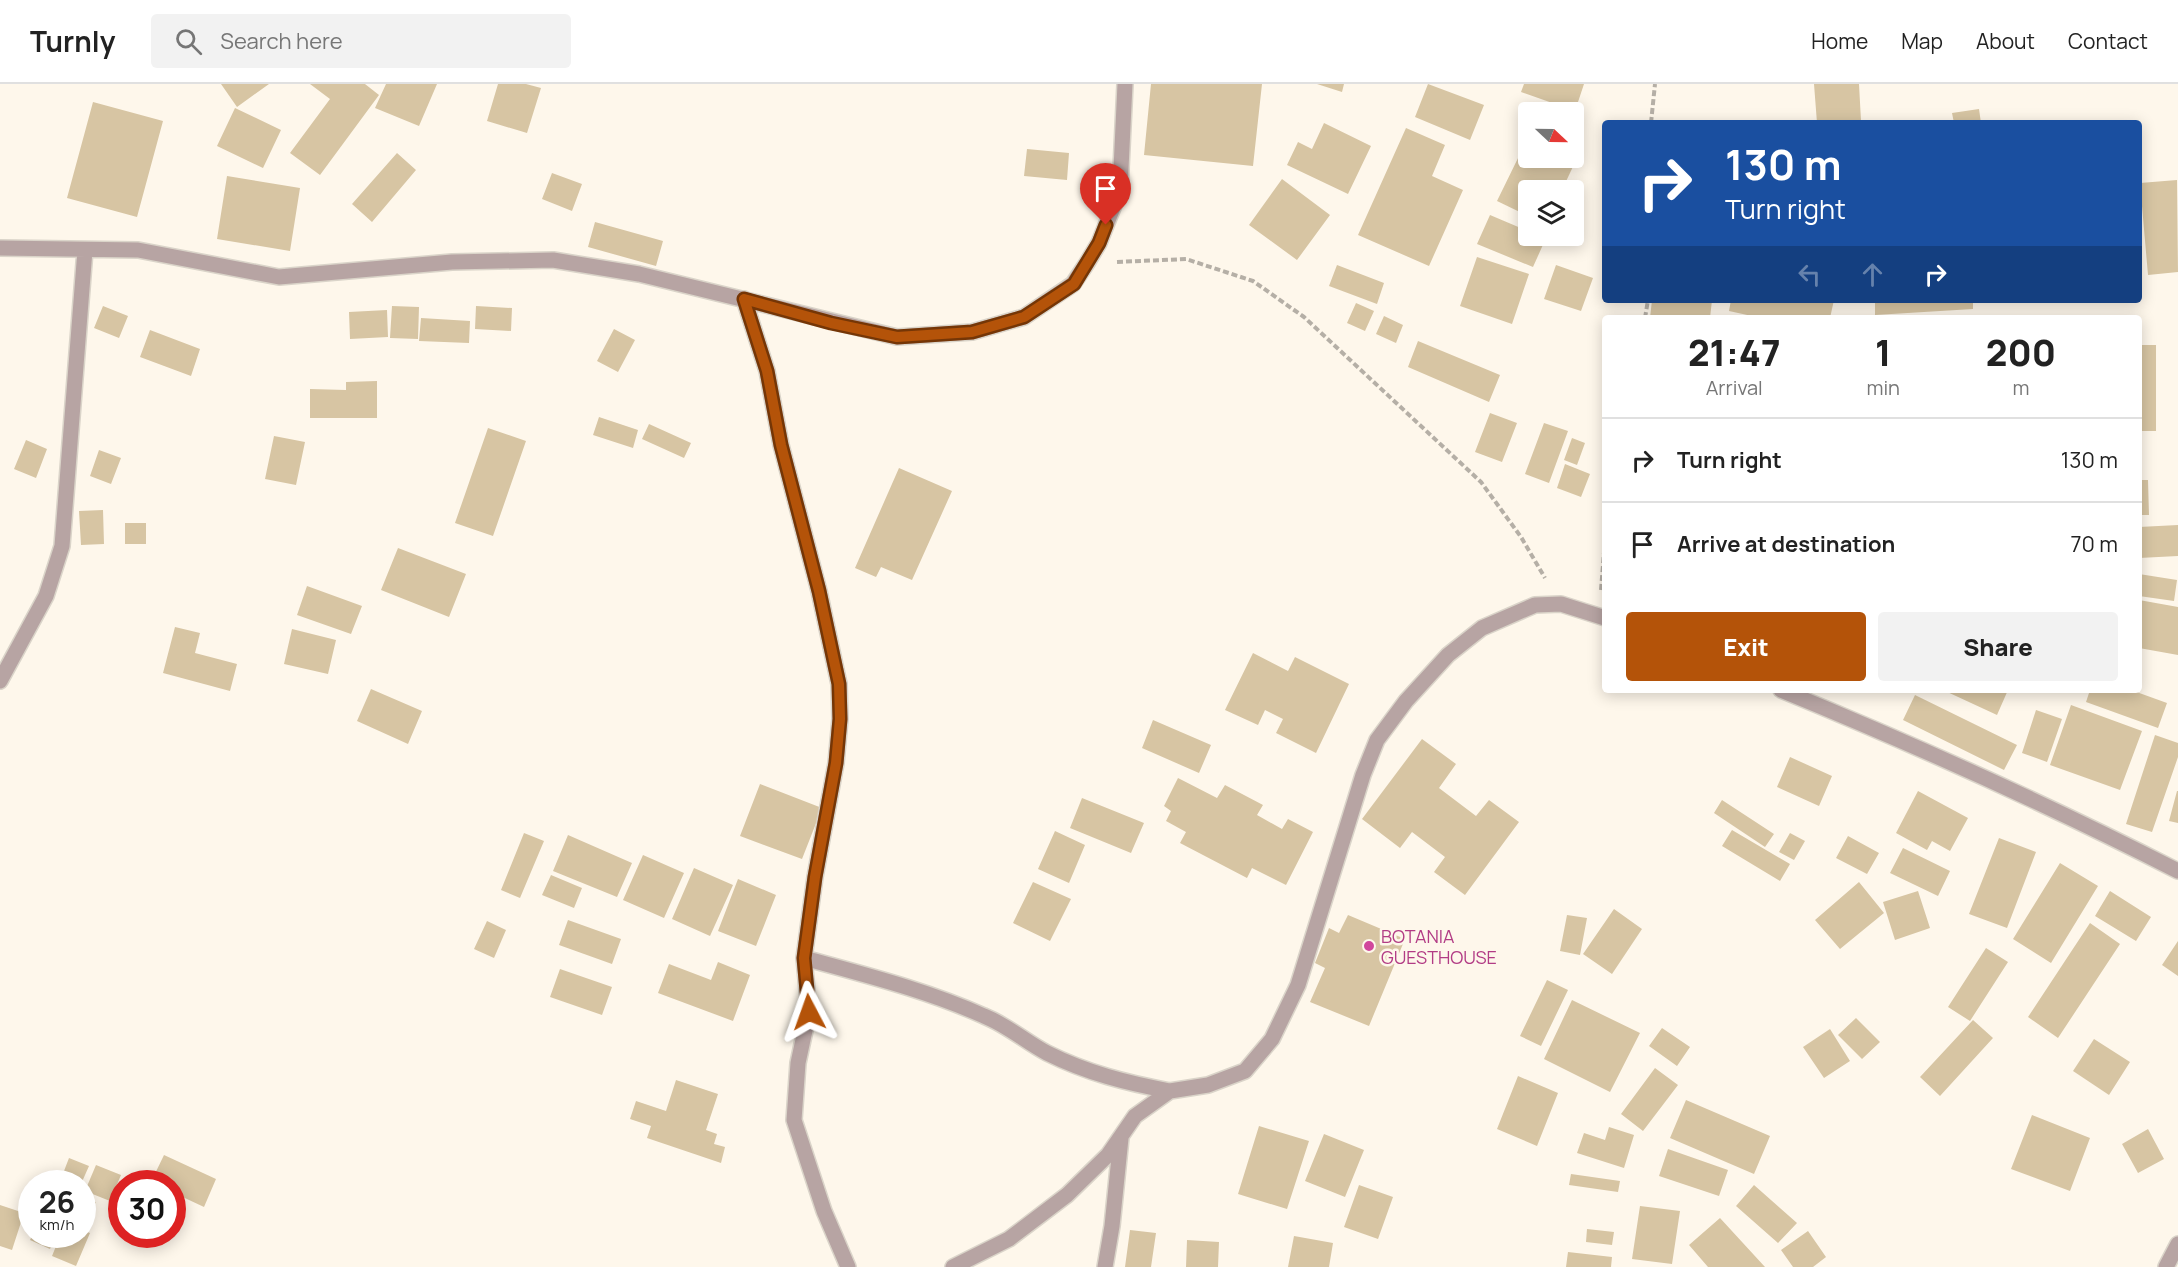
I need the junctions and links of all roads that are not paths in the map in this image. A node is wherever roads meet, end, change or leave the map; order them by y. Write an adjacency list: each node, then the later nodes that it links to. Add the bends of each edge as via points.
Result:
1 (1125, 84): 4 (street, via 1120,190 1099,243 1074,284 1024,317 972,332 897,337)
2 (0, 248): 3 (street)
3 (85, 250): 4 (street, via 138,250 279,277 452,262 553,260 639,274); 6 (street, via 62,546 46,596)
4 (744, 299): 9 (street, via 767,371 839,684 836,763)
5 (1602, 617): 10 (street, via 1561,604 1535,605 1482,628 1448,655 1406,701 1377,740 1363,775 1298,985 1272,1039 1245,1071 1208,1084)
6 (0, 681)
7 (1788, 693): 8 (street, via 1869,726)
8 (2178, 871)
9 (804, 958): 10 (street, via 948,1001 987,1017 1047,1053 1119,1082); 13 (street, via 809,1012 798,1064 794,1120 824,1211)
10 (1170, 1091): 11 (street, via 1135,1116)
11 (1121, 1136): 14 (street, via 1108,1155 1067,1196 1009,1239); 15 (street)
12 (2178, 1245): 16 (street)
13 (848, 1267)
14 (953, 1267)
15 (1105, 1267)
16 (2166, 1267)

